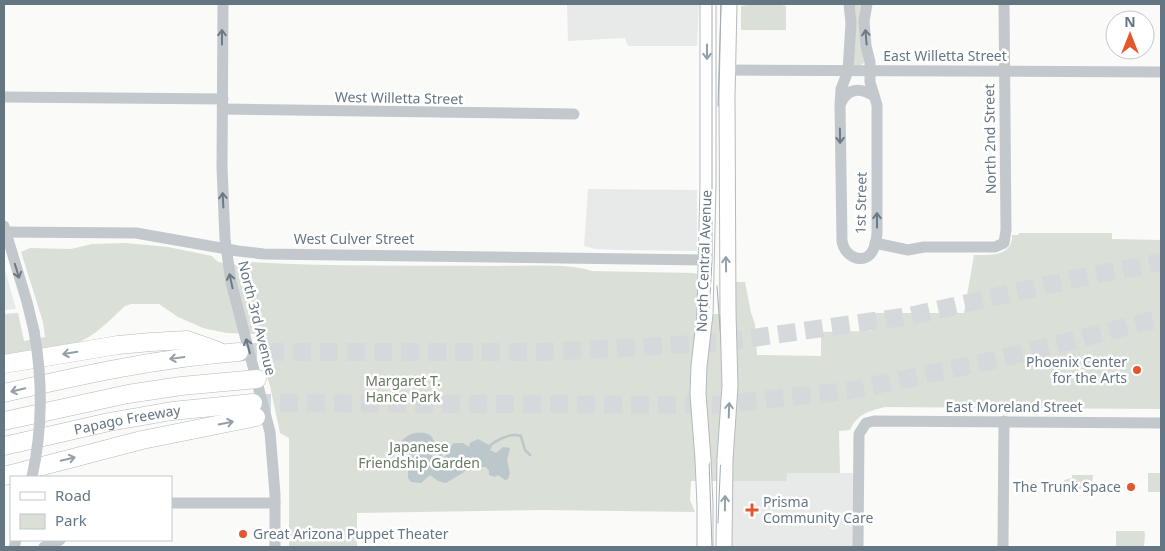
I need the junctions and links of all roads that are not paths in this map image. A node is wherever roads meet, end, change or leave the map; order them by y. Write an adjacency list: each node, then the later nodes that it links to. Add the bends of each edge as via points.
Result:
1 (222, 4): 14 (street, North 3rd Avenue, one-way to 1)
2 (708, 4): 20 (main road, North Central Avenue, one-way to 20)
3 (729, 4): 7 (main road, North Central Avenue)
4 (849, 4): 8 (street, 1st Street)
5 (867, 4): 9 (street, 1st Street, one-way to 5, via 864,22)
6 (1004, 4): 10 (street, North 2nd Street)
7 (728, 70): 8 (street, East Willetta Street); 37 (main road, North Central Avenue, one-way to 7, bridge, via 730,386 726,164)
8 (848, 71): 9 (street, East Willetta Street); 15 (street, 1st Street, via 841,89)
9 (870, 71): 10 (street, East Willetta Street); 12 (street, 1st Street)
10 (1004, 71): 11 (street, East Willetta Street); 18 (street, North 2nd Street, via 1004,243 995,247 908,250)
11 (1161, 72)
12 (874, 96): 15 (street, via 855,90 844,96); 18 (street, 1st Street, one-way to 12, via 877,105)
13 (4, 98): 14 (street, West Willetta Street)
14 (223, 104): 16 (street, West Willetta Street); 19 (street, North 3rd Avenue, one-way to 14)
15 (840, 105): 18 (street, 1st Street, one-way to 18, via 842,246 847,255 858,258 869,255)
16 (574, 114)
17 (4, 229): 19 (street, West Culver Street, via 136,233); 24 (street, one-way to 24, bridge, via 34,331)
18 (875, 243)
19 (226, 248): 20 (street, West Culver Street, via 264,254); 22 (street, North 3rd Avenue, one-way to 19)
20 (705, 260): 36 (main road, North Central Avenue, bridge, via 705,314 698,366)
21 (4, 364): 23 (highway, via 118,346 187,340 232,353 102,370)
22 (251, 379): 24 (highway, via 128,394); 32 (street, North 3rd Avenue, via 270,437)
23 (4, 393)
24 (41, 413): 25 (highway); 30 (street, bridge)
25 (4, 421)
26 (1004, 422): 27 (street, East Moreland Street); 38 (street, East Moreland Street, via 874,420 866,423 859,434); 39 (street)
27 (1161, 423)
28 (4, 446): 29 (highway, Papago Freeway, one-way to 28, via 255,410 172,411)
29 (4, 476)
30 (32, 476)
31 (172, 503): 32 (street)
32 (275, 503): 35 (street, North 3rd Avenue)
33 (58, 541): 34 (street)
34 (44, 547)
35 (275, 547)
36 (705, 547)
37 (724, 547)
38 (858, 547)
39 (1003, 547)

